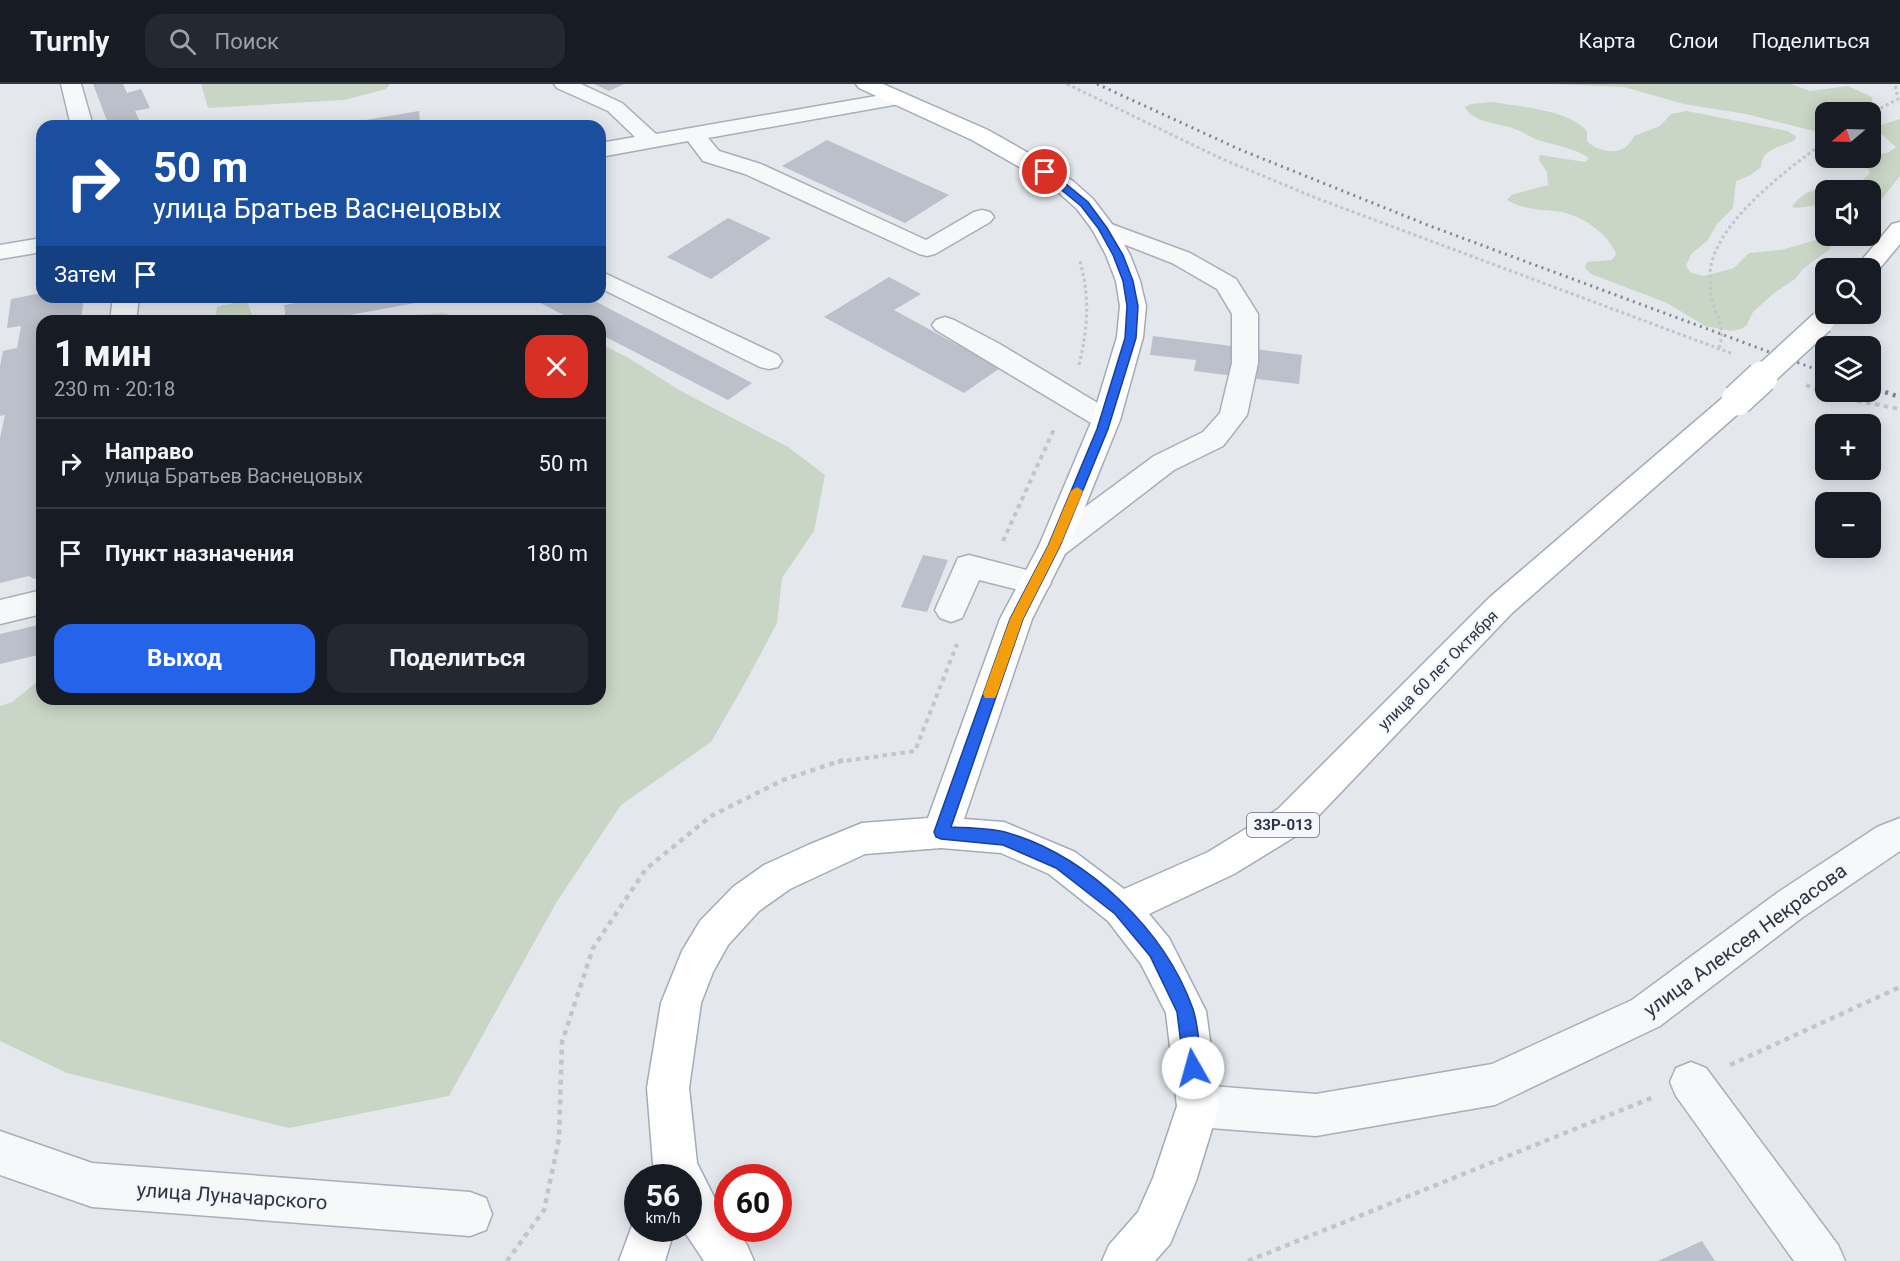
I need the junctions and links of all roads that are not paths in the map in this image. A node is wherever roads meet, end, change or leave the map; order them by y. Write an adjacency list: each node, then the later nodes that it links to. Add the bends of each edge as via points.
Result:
1 (71, 84): 5 (street)
2 (564, 84): 7 (street, via 615,107)
3 (866, 84): 4 (main road)
4 (899, 98): 6 (street); 10 (main road, via 980,135 1045,172 1085,204)
5 (80, 120)
6 (694, 134): 7 (street); 9 (street, via 711,156 753,169 927,249)
7 (651, 141): 8 (street)
8 (606, 149)
9 (982, 217)
10 (1102, 228): 19 (main road, via 1118,255 1133,306 1130,338); 20 (street, via 1181,258 1227,284 1245,314 1245,363 1233,415 1213,440 1164,463)
11 (1900, 229): 14 (main road)
12 (36, 246): 13 (street)
13 (0, 252)
14 (1875, 258)
15 (606, 281): 18 (street)
16 (1819, 324): 27 (main road, улица 60 лет Октября / 33Р-013, bridge, via 1501,605 1291,820 1221,863)
17 (945, 325): 19 (street)
18 (769, 361)
19 (1106, 420): 20 (main road)
20 (1054, 546): 21 (main road)
21 (1035, 583): 24 (street, via 969,566); 25 (main road, via 1017,619)
22 (36, 603): 23 (street)
23 (0, 612)
24 (956, 622)
25 (941, 832): 27 (main road, via 1004,838 1062,863); 31 (main road, via 862,839 821,856 777,877 746,899 714,933 696,964 681,1003 668,1088)
26 (1900, 834): 29 (street, улица Алексея Некрасова, via 1790,905 1646,1013 1495,1084 1316,1115)
27 (1121, 909): 29 (main road, via 1155,951 1186,1011)
28 (1691, 1082): 38 (street)
29 (1198, 1106): 37 (main road, via 1154,1228)
30 (0, 1153): 32 (street, улица Луначарского, via 92,1185)
31 (677, 1164)
32 (470, 1214)
33 (702, 1221): 36 (main road)
34 (648, 1242): 35 (main road)
35 (642, 1261)
36 (730, 1261)
37 (1125, 1261)
38 (1822, 1261)

